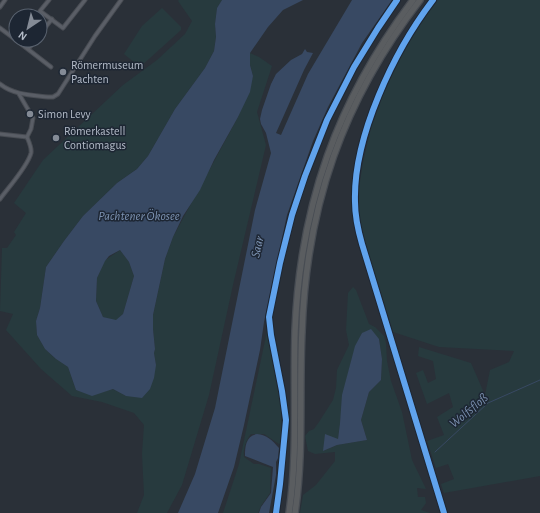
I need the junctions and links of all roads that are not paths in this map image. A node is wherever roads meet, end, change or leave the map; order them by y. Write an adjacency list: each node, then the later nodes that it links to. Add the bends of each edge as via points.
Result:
1 (5, 0): 8 (street)
2 (49, 0): 9 (street, via 40,11)
3 (85, 0): 9 (street, via 63,28)
4 (121, 0): 14 (street, via 58,94 53,97)
5 (413, 0): 18 (highway, via 376,54 338,127 308,222)
6 (420, 0): 18 (highway, via 381,57 357,99 344,129 318,204)
7 (433, 0): 22 (main road, via 400,50 374,110 356,178 355,202 358,231)
8 (0, 7)
9 (52, 19): 10 (street)
10 (48, 24)
11 (28, 49): 12 (street)
12 (51, 67)
13 (0, 84): 14 (street)
14 (19, 94): 16 (street, via 33,118)
15 (0, 134): 16 (street)
16 (27, 137): 17 (street, via 31,148 29,157)
17 (0, 198)
18 (302, 275): 19 (highway)
19 (301, 292): 20 (highway, via 295,340 294,449); 21 (highway, via 300,449)
20 (289, 513)
21 (295, 513)
22 (444, 513)

